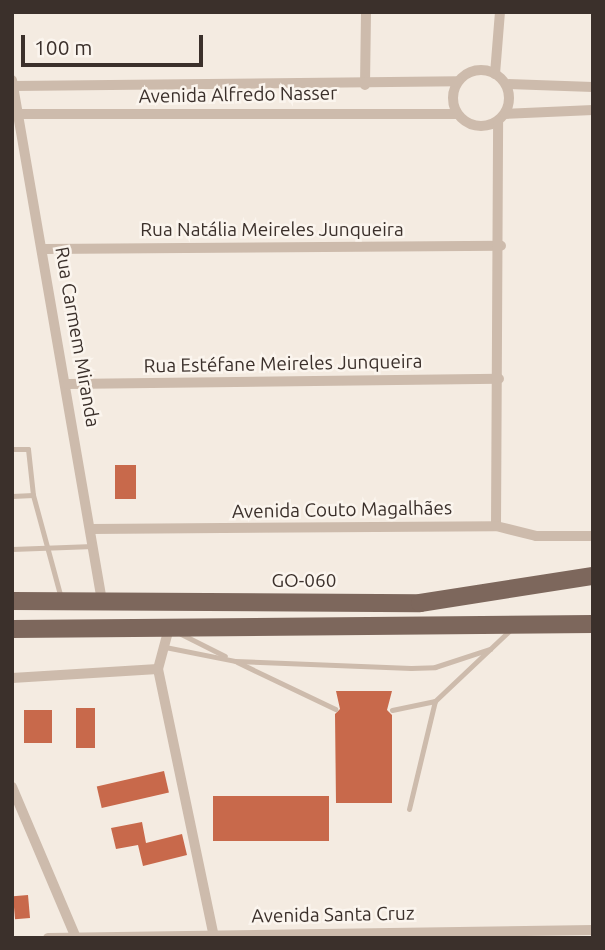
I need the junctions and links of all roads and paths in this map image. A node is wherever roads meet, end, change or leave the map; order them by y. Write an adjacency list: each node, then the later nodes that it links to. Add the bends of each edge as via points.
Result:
1 (366, 12): 7 (street)
2 (500, 12): 3 (street)
3 (495, 74): 4 (street, via 474,71); 6 (street)
4 (458, 81): 7 (street, Avenida Alfredo Nasser); 11 (street, via 453,93)
5 (13, 83): 7 (street, Avenida Alfredo Nasser); 10 (street, Rua Carmem Miranda)
6 (506, 84): 8 (street); 12 (street)
7 (365, 85)
8 (593, 87): 9 (street)
9 (592, 110): 12 (street)
10 (19, 114): 11 (street, Avenida Alfredo Nasser); 14 (street, Rua Carmem Miranda)
11 (457, 114): 12 (street, via 478,127)
12 (501, 118): 13 (street)
13 (501, 246): 14 (street, Rua Natália Meireles Junqueira); 15 (street)
14 (44, 249): 16 (street, Rua Carmem Miranda)
15 (499, 379): 16 (street, Rua Estéfane Meireles Junqueira); 20 (street)
16 (68, 384): 21 (street, Rua Carmem Miranda)
17 (12, 449): 18 (lane, via 28,449)
18 (33, 495): 19 (lane); 24 (lane)
19 (12, 496)
20 (496, 526): 21 (street, Avenida Couto Magalhães); 22 (street, Avenida Couto Magalhães, via 536,536)
21 (91, 529): 23 (street, Rua Carmem Miranda)
22 (593, 536)
23 (94, 546): 24 (lane); 29 (street, Rua Carmem Miranda)
24 (49, 547): 25 (lane); 28 (lane)
25 (12, 549)
26 (593, 576): 29 (main road, GO-060 / GO-060, via 420,603)
27 (12, 601): 28 (main road, GO-060 / GO-060)
28 (62, 601): 29 (main road, GO-060 / GO-060)
29 (102, 601)
30 (593, 624): 31 (main road)
31 (514, 625): 32 (main road); 35 (lane)
32 (169, 628): 33 (main road); 34 (street); 36 (lane)
33 (12, 629)
34 (162, 646): 36 (lane); 37 (street)
35 (490, 649): 36 (lane, via 435,667); 39 (lane)
36 (234, 661): 40 (lane)
37 (158, 669): 38 (street); 48 (street)
38 (12, 678)
39 (435, 701): 41 (lane); 43 (lane)
40 (335, 709)
41 (392, 710)
42 (12, 787): 45 (street)
43 (409, 809)
44 (12, 819): 45 (street)
45 (26, 819): 47 (street)
46 (593, 930): 48 (street, Avenida Santa Cruz)
47 (75, 936): 48 (street, Avenida Santa Cruz); 49 (street, Avenida Santa Cruz)
48 (213, 936)
49 (48, 938)

